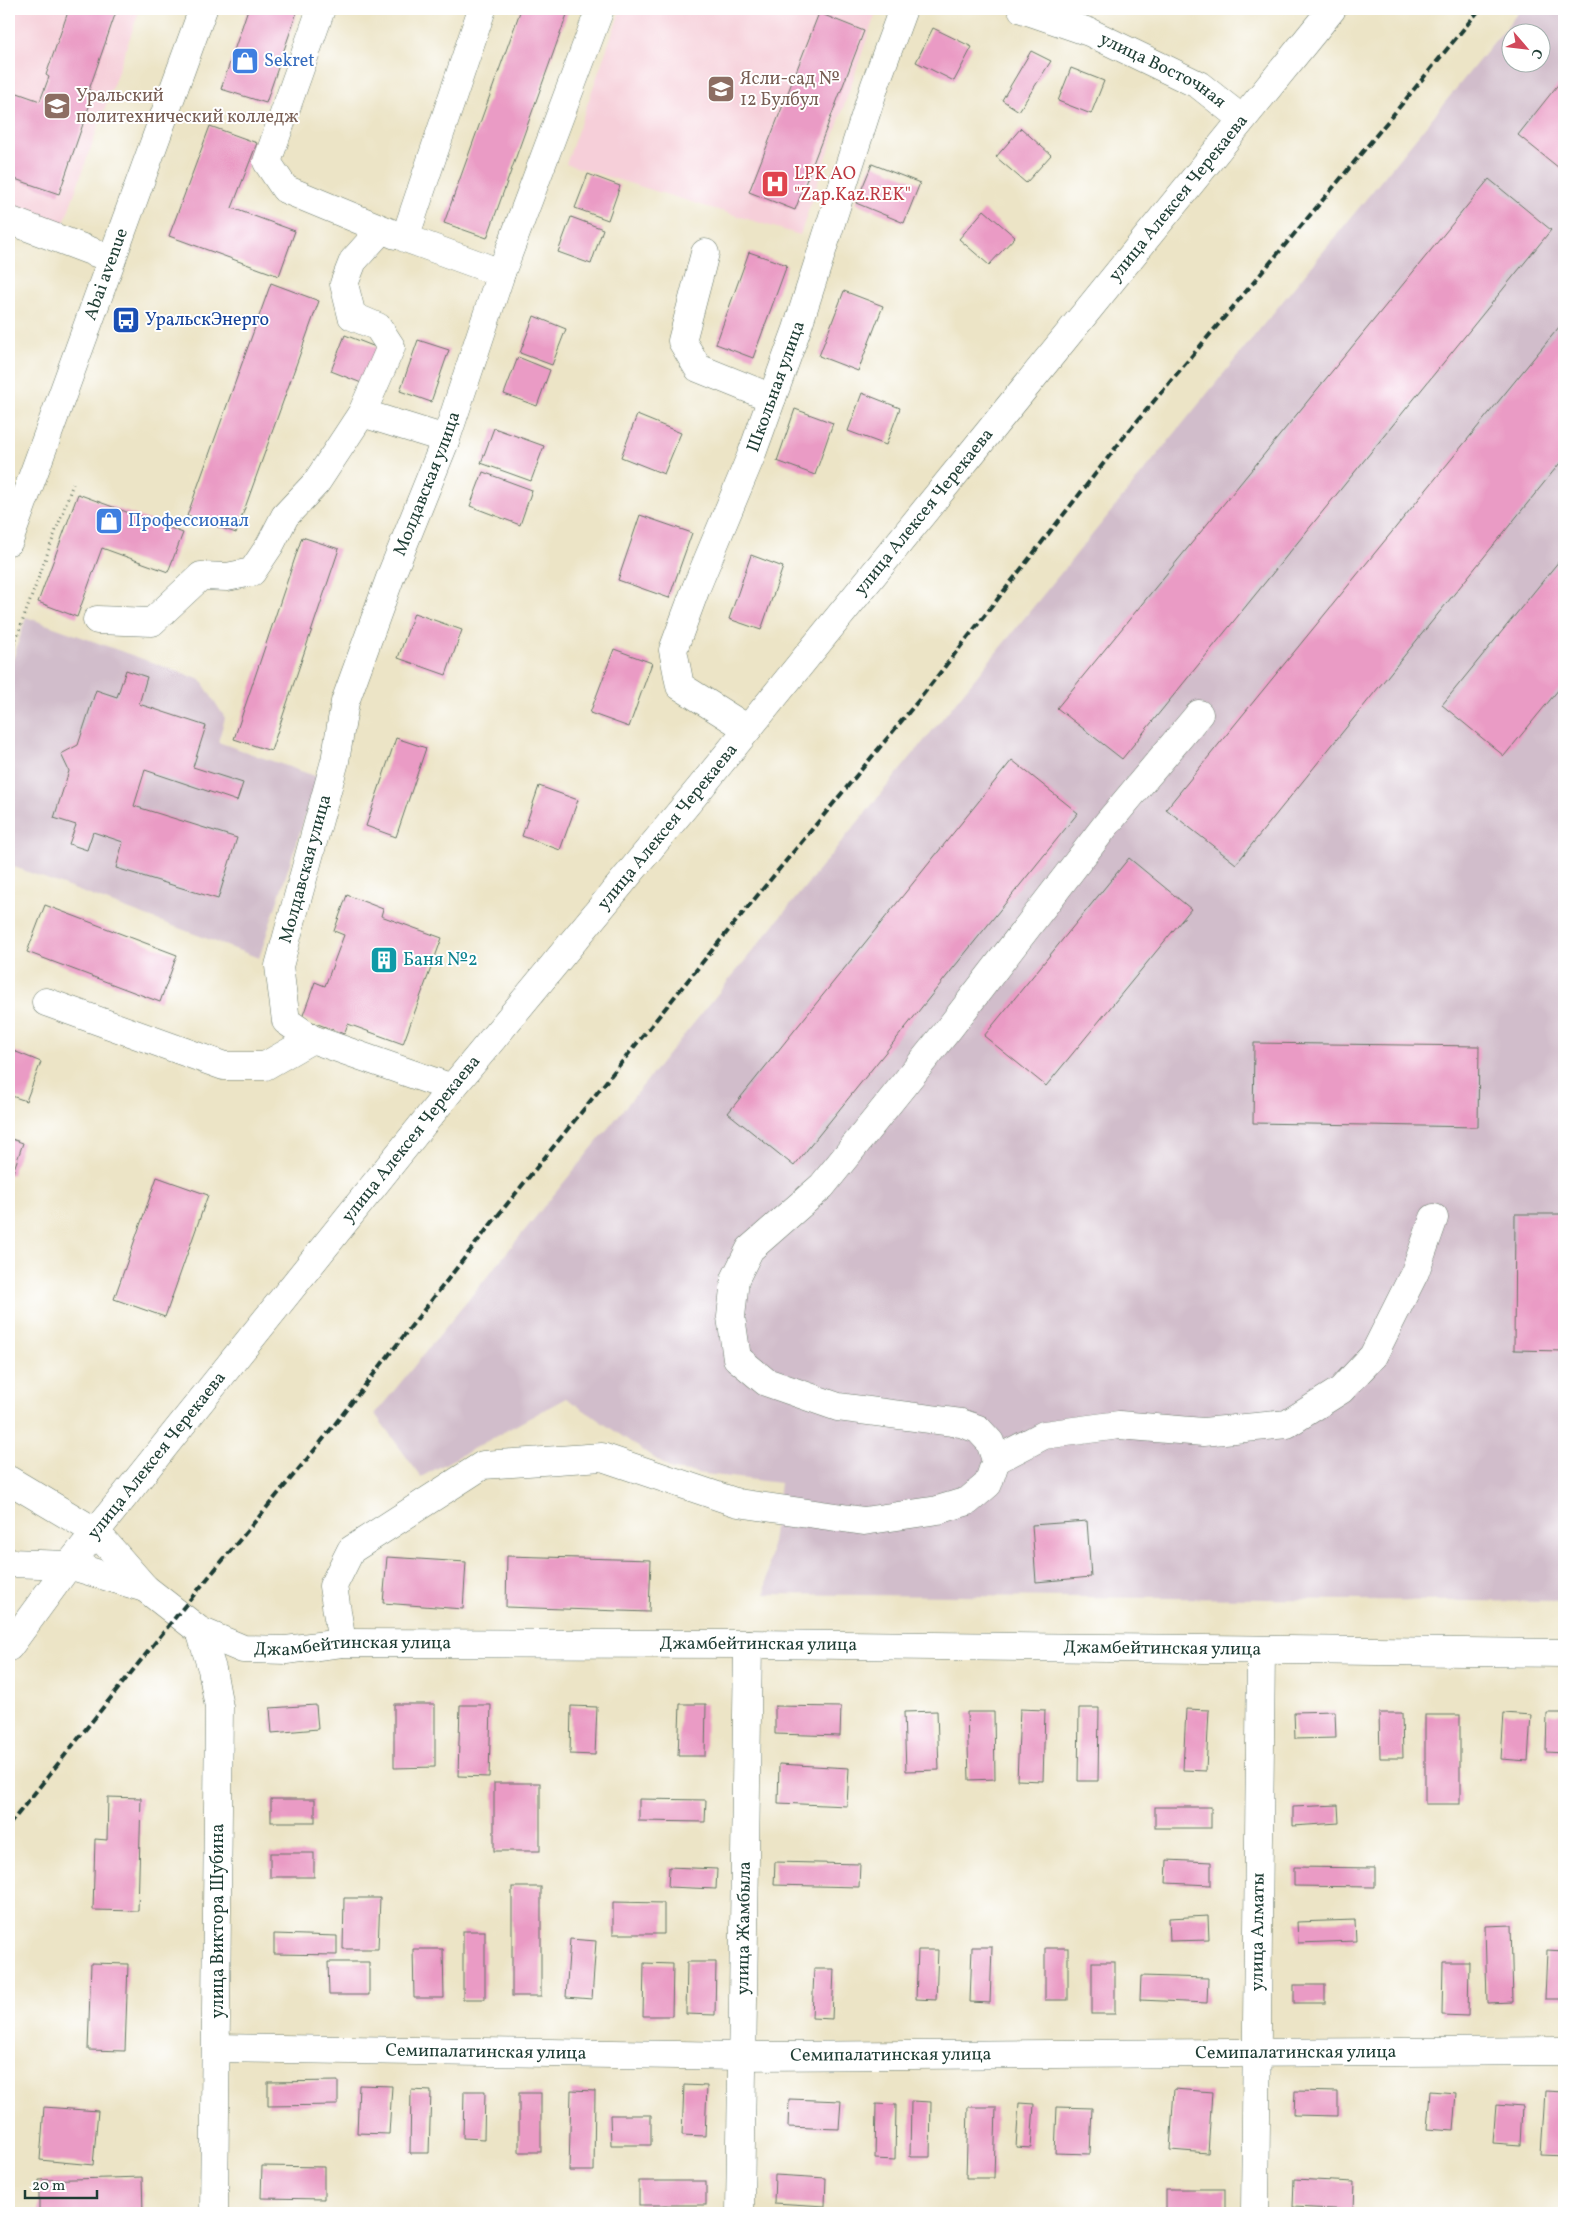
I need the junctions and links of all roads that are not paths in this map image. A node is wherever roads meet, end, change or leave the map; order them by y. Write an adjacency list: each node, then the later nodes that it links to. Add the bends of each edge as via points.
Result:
1 (203, 9): 12 (street, Abai avenue)
2 (321, 9): 10 (street, via 267,162 285,190)
3 (482, 9): 10 (street)
4 (600, 9): 13 (street, Молдавская улица)
5 (903, 9): 14 (street, Школьная улица)
6 (1022, 9): 8 (street, улица Восточная, via 1090,32 1198,85)
7 (1332, 9): 8 (street, улица Алексея Черекаева)
8 (1242, 119): 20 (street, улица Алексея Черекаева)
9 (9, 220): 12 (street)
10 (393, 234): 13 (street); 15 (street, via 354,260 344,284 352,316 378,327 390,347)
11 (705, 253): 14 (street, via 682,342 698,368)
12 (112, 259): 17 (street, Abai avenue)
13 (501, 273): 16 (street, Молдавская улица)
14 (772, 398): 20 (street, Школьная улица, via 673,650 680,686)
15 (362, 413): 16 (street); 18 (street, via 316,483 285,516 252,572 227,577 202,576 152,622)
16 (446, 440): 22 (street, Молдавская улица, via 390,578 345,702 335,761 279,966 286,1021)
17 (9, 541)
18 (97, 620)
19 (1199, 714): 25 (street, via 1106,825 822,1186 750,1249 735,1279 731,1317 738,1358 766,1382 838,1407 961,1423 978,1429 990,1442)
20 (748, 729): 23 (street, улица Алексея Черекаева)
21 (46, 1002): 22 (street, via 224,1066 265,1066)
22 (312, 1039): 23 (street)
23 (452, 1088): 27 (street, улица Алексея Черекаева)
24 (1434, 1218): 25 (street, via 1415,1272 1373,1356 1341,1390 1287,1424 1203,1432 1119,1425 1044,1434)
25 (996, 1460): 32 (street, via 988,1484 968,1501 938,1510 864,1521 738,1503 602,1457 483,1465 351,1550 334,1586)
26 (9, 1480): 27 (street, Джамбейтинская улица)
27 (96, 1532): 29 (street, улица Алексея Черекаева); 30 (street, Джамбейтинская улица)
28 (9, 1563): 29 (street)
29 (69, 1565): 30 (street); 34 (street, улица Алексея Черекаева)
30 (144, 1588): 31 (street, Джамбейтинская улица)
31 (200, 1631): 32 (street, Джамбейтинская улица, via 243,1649 286,1650); 37 (street, улица Виктора Шубина, via 219,1707)
32 (342, 1643): 33 (street, Джамбейтинская улица)
33 (748, 1644): 35 (street, Джамбейтинская улица); 40 (street, улица Жамбыла)
34 (9, 1647)
35 (1261, 1650): 36 (street, Джамбейтинская улица); 39 (street, улица Алматы)
36 (1564, 1653)
37 (217, 2048): 40 (street, Семипалатинская улица); 41 (street, улица Виктора Шубина)
38 (1564, 2051): 39 (street, Семипалатинская улица)
39 (1257, 2053): 40 (street, Семипалатинская улица); 43 (street, улица Алматы)
40 (741, 2056): 42 (street, улица Жамбыла)
41 (214, 2213)
42 (740, 2213)
43 (1255, 2213)

